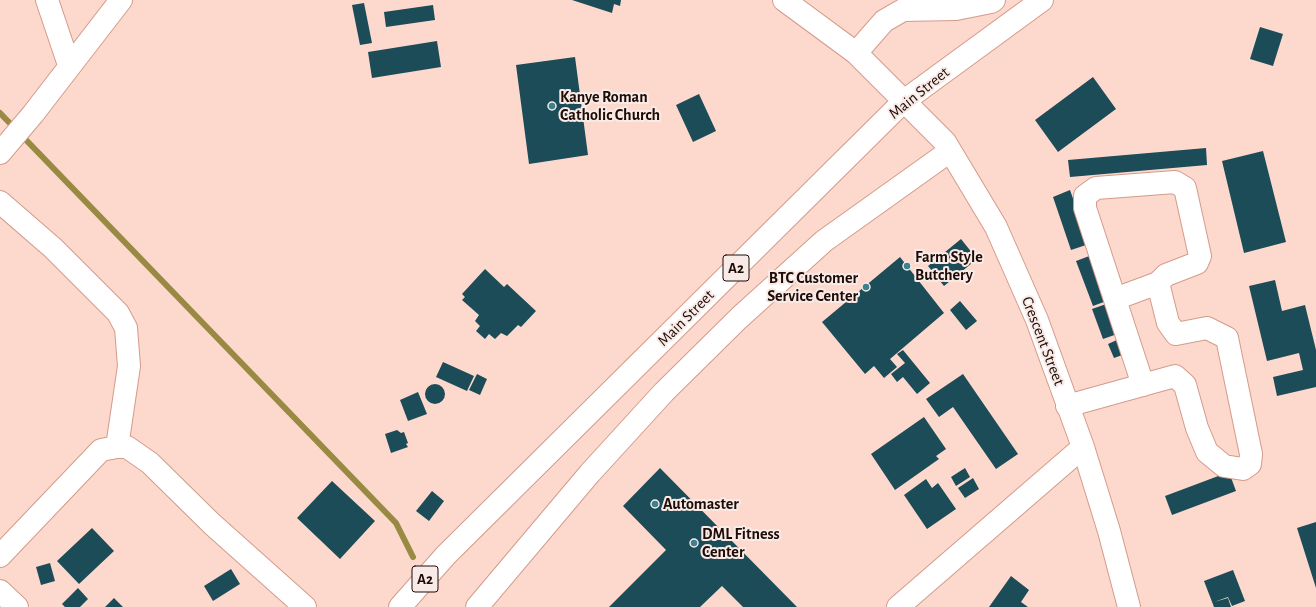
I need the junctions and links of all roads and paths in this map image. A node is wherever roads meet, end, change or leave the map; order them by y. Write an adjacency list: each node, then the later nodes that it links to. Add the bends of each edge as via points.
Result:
1 (47, 0): 7 (main road)
2 (121, 0): 7 (main road)
3 (784, 0): 6 (main road, Crescent Street)
4 (994, 0): 6 (main road, via 956,8 903,10 884,21)
5 (1042, 0): 8 (main road, Main Street / A2)
6 (856, 53): 8 (main road, Crescent Street)
7 (69, 65): 10 (main road)
8 (904, 101): 9 (main road, Crescent Street, via 945,142); 20 (main road, Main Street / A2, via 446,556)
9 (950, 151): 15 (main road, Crescent Street, via 996,227 1037,320); 23 (main road, via 824,241 740,318 664,392 601,461)
10 (0, 153)
11 (0, 202): 16 (main road, via 53,248 118,313 126,328 129,366)
12 (1158, 283): 13 (main road); 13 (main road, via 1166,275 1197,263 1200,256 1185,188 1175,182 1096,188 1085,196 1085,208); 14 (main road, via 1168,322 1176,334 1207,328 1227,338 1251,454 1250,464 1243,469 1224,466 1207,452 1185,385 1175,376)
13 (1115, 299): 14 (main road)
14 (1143, 385): 15 (main road)
15 (1067, 406): 17 (main road, Crescent Street)
16 (117, 447): 18 (main road, via 102,450); 22 (main road, via 128,447 150,463 212,524)
17 (1083, 447): 24 (main road); 25 (main road, Crescent Street)
18 (0, 556)
19 (0, 591): 21 (main road)
20 (402, 604)
21 (17, 607)
22 (305, 607)
23 (477, 607)
24 (898, 607)
25 (1129, 607)

